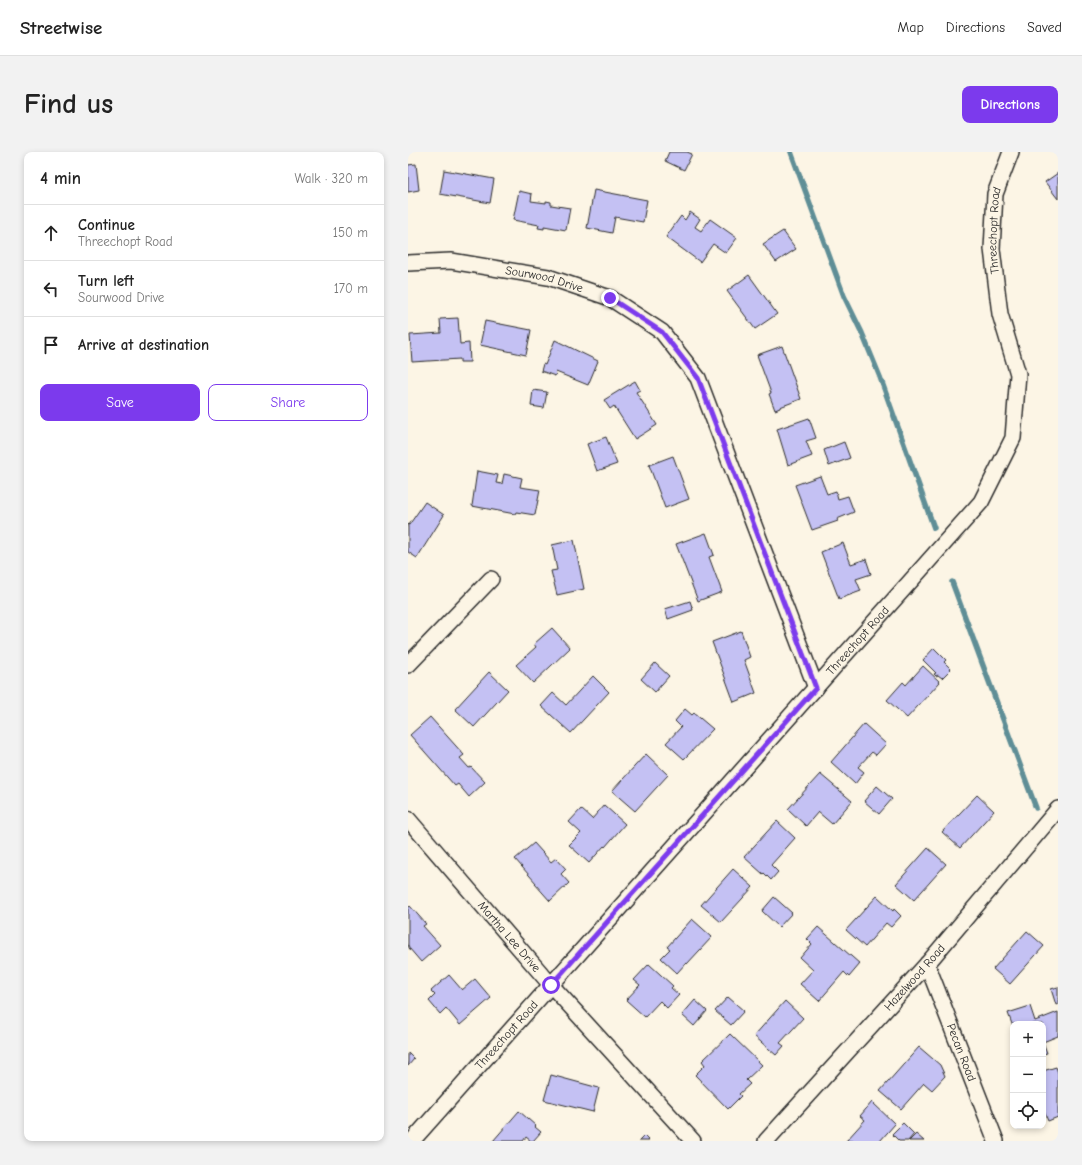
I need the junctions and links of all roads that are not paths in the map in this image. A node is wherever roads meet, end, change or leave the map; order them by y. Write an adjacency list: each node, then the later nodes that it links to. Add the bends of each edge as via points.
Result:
1 (1011, 152): 5 (street, Threechopt Road, via 995,194 992,249 1000,314 1018,374 1013,438 981,502)
2 (408, 263): 5 (street, Sourwood Drive, via 451,261 548,278 610,298 662,332 698,378)
3 (491, 579): 4 (street)
4 (408, 665)
5 (816, 688): 9 (street, Threechopt Road)
6 (1058, 809): 8 (street, Hazelwood Road)
7 (408, 819): 9 (street, Martha Lee Drive)
8 (927, 964): 12 (street, Hazelwood Road); 13 (street, Pecan Road)
9 (551, 985): 10 (street, Threechopt Road); 11 (street, Martha Lee Drive)
10 (412, 1141)
11 (693, 1141)
12 (766, 1141)
13 (996, 1141)

